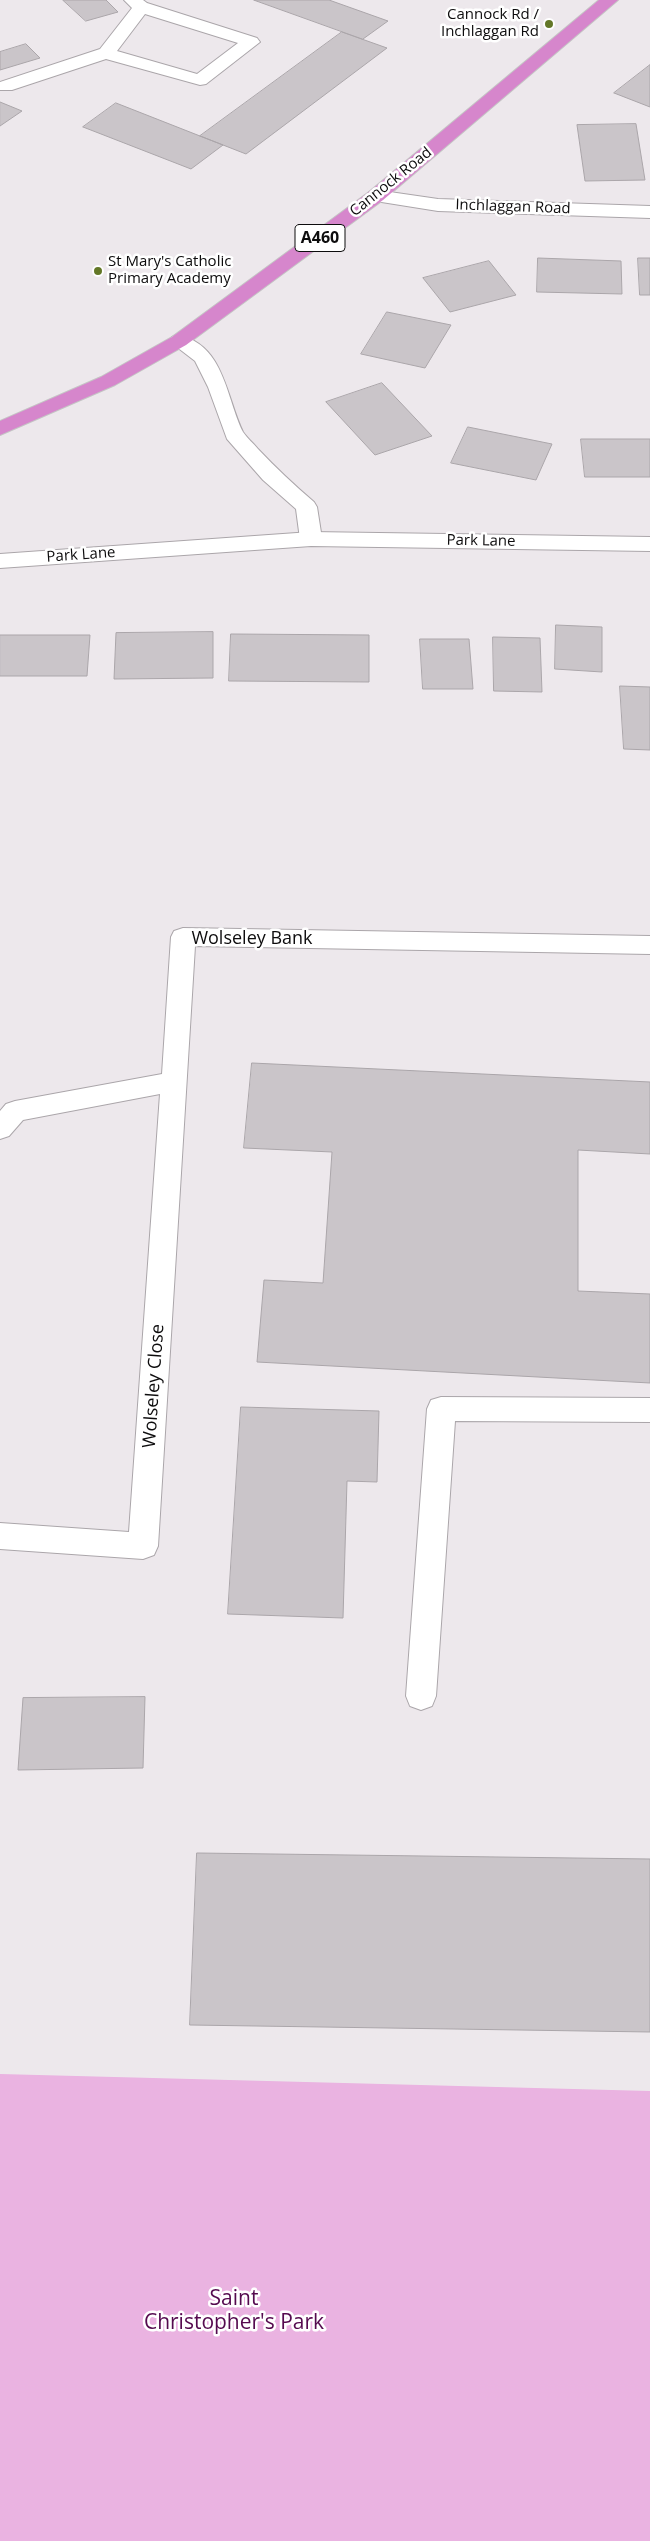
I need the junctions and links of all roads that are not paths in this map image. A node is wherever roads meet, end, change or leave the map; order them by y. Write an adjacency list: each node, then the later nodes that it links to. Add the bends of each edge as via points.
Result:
1 (609, 0): 5 (highway, Cannock Road / A460)
2 (137, 4): 3 (street); 3 (street, via 251,42 200,80)
3 (106, 53): 4 (street)
4 (6, 86)
5 (376, 196): 6 (street, Inchlaggan Road, via 438,205); 7 (highway, Cannock Road / A460)
6 (650, 212)
7 (179, 341): 8 (highway, Cannock Road / A460, via 108,381); 9 (street, via 203,358 218,387 234,435 270,475 306,507)
8 (0, 429)
9 (311, 539): 10 (street, Park Lane); 11 (street, Park Lane)
10 (650, 544)
11 (0, 561)
12 (650, 945): 13 (street, Wolseley Bank, via 183,936)
13 (174, 1082): 14 (street, via 15,1111); 16 (street, Wolseley Close, via 143,1546)
14 (0, 1129)
15 (650, 1410): 17 (street, via 441,1409)
16 (0, 1536)
17 (421, 1696)

